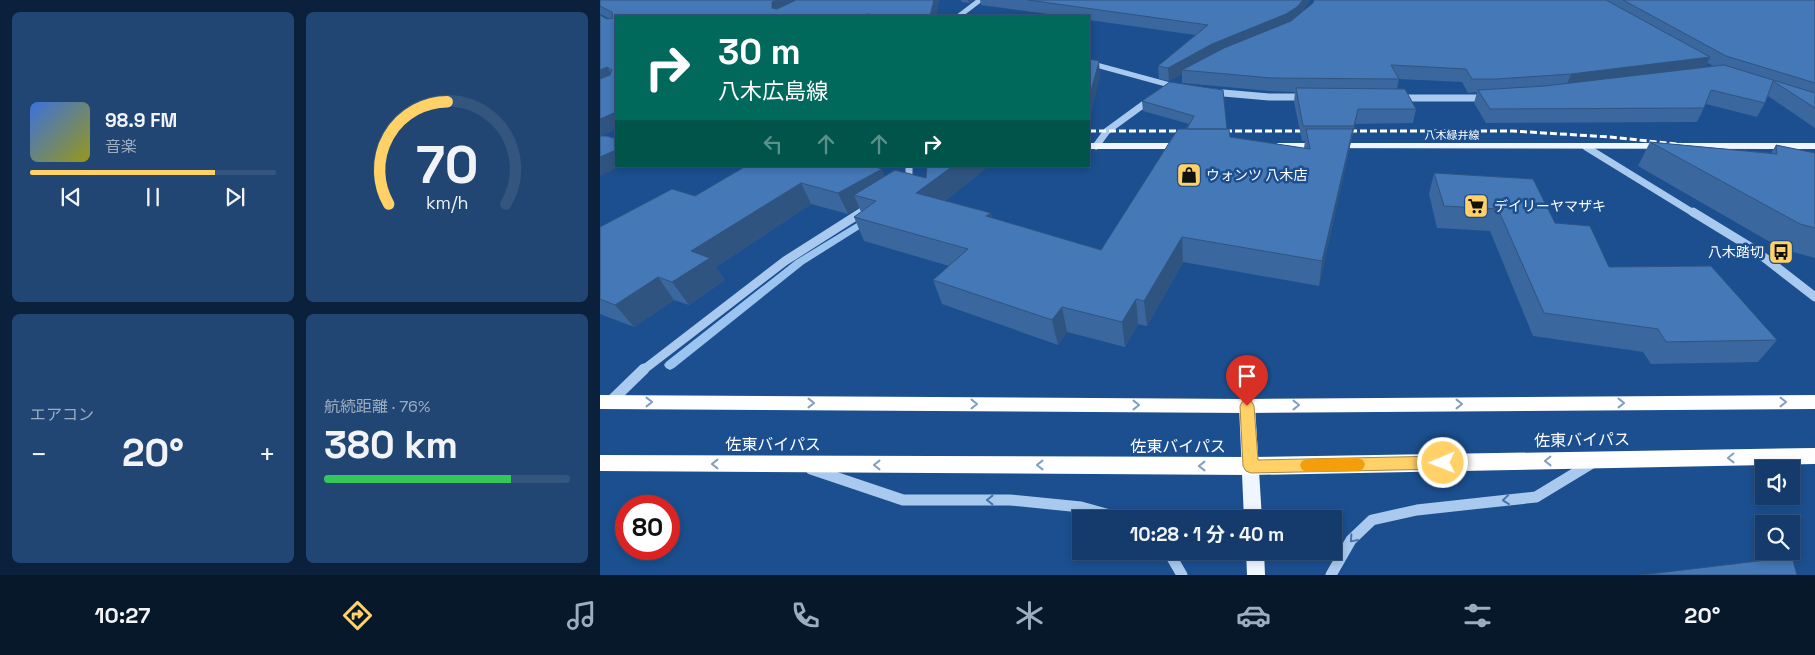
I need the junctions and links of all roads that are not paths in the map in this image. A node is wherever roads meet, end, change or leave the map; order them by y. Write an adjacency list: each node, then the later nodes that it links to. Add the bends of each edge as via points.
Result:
1 (980, 0): 2 (street)
2 (960, 15)
3 (1090, 63): 5 (street)
4 (1178, 81): 5 (street)
5 (1169, 86): 6 (street); 7 (street)
6 (1186, 88)
7 (1162, 91)
8 (1202, 91): 11 (street)
9 (1154, 97): 13 (street)
10 (1496, 97): 12 (street)
11 (1309, 98)
12 (1389, 98)
13 (1092, 146): 14 (main road)
14 (1194, 146)
15 (1272, 146): 17 (main road, 八木緑井線)
16 (1815, 146): 17 (main road, 八木緑井線)
17 (1586, 148): 21 (street, via 1752,248)
18 (909, 167): 19 (street, via 910,182)
19 (902, 188)
20 (868, 209): 22 (street, via 785,261)
21 (1815, 297)
22 (605, 402): 24 (highway, one-way to 24)
23 (1815, 402): 24 (highway, one-way to 23)
24 (1247, 406): 29 (main road)
25 (1815, 456): 26 (highway, 佐東バイパス, one-way to 26)
26 (1597, 460): 29 (highway, 佐東バイパス, one-way to 29); 36 (street, one-way to 36, via 1536,497 1416,510 1372,520 1351,540)
27 (600, 463): 28 (highway, 佐東バイパス, one-way to 27)
28 (800, 465): 29 (highway, 佐東バイパス, one-way to 28); 30 (street, one-way to 28, via 1010,500 903,500)
29 (1251, 466): 31 (main road)
30 (1092, 510)
31 (1253, 510)
32 (1173, 560): 34 (street)
33 (1255, 560): 35 (main road)
34 (1182, 575)
35 (1256, 575)
36 (1331, 575)

